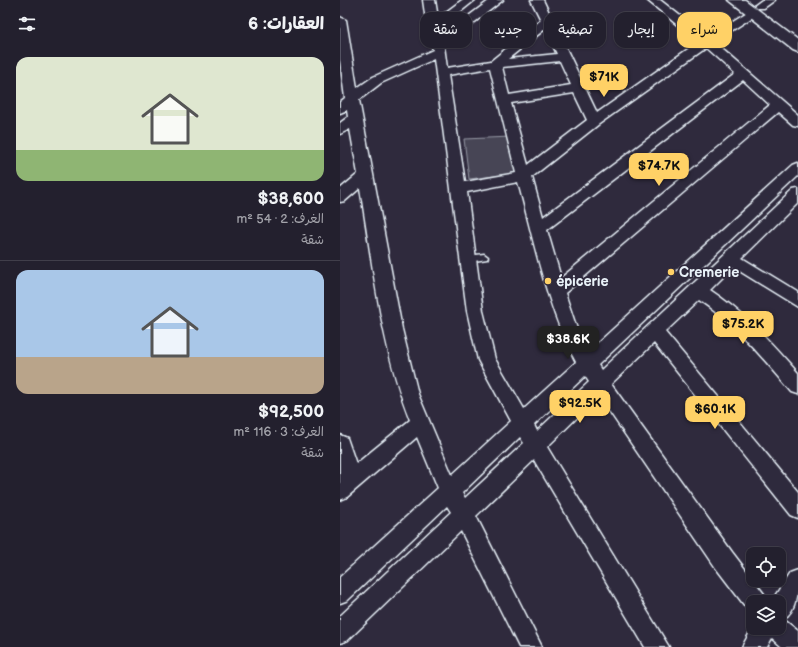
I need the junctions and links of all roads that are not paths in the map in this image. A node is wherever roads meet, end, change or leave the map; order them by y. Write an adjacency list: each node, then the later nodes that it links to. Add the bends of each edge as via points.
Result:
1 (429, 0): 8 (street)
2 (470, 0): 9 (street)
3 (498, 0): 13 (street)
4 (537, 0): 10 (street)
5 (653, 0): 11 (street)
6 (736, 0): 7 (street)
7 (759, 5): 15 (street); 16 (street); 17 (street)
8 (431, 12)
9 (454, 12)
10 (544, 15)
11 (677, 19)
12 (340, 20): 22 (street)
13 (472, 21)
14 (544, 23): 24 (street)
15 (732, 24)
16 (798, 34)
17 (798, 47)
18 (439, 48): 25 (street); 29 (street, via 430,57 376,80)
19 (560, 48): 23 (street)
20 (697, 48): 32 (street)
21 (713, 48): 26 (street)
22 (343, 49): 29 (street)
23 (565, 57): 24 (street); 27 (street)
24 (495, 64): 25 (street); 28 (street)
25 (442, 72): 38 (street)
26 (742, 75): 30 (street); 41 (street)
27 (580, 88): 28 (street); 32 (street)
28 (504, 100): 37 (street)
29 (346, 104): 31 (street)
30 (778, 105): 33 (street); 43 (street)
31 (355, 118): 34 (street); 36 (street)
32 (594, 121): 37 (street)
33 (798, 122)
34 (340, 130)
35 (798, 168): 47 (street)
36 (366, 175): 40 (street); 50 (street, via 393,329 409,394)
37 (524, 176): 38 (street); 41 (street)
38 (459, 188): 51 (street, via 476,258 475,311 487,360)
39 (798, 194): 42 (street)
40 (340, 197)
41 (539, 228): 43 (street)
42 (732, 260): 44 (street); 45 (street)
43 (557, 290): 47 (street, via 571,337)
44 (699, 291): 46 (street); 49 (street, via 726,309 748,329)
45 (796, 295)
46 (655, 332): 48 (street); 56 (street)
47 (587, 364): 48 (street); 51 (street)
48 (601, 382): 53 (street); 60 (street)
49 (798, 386)
50 (420, 423): 54 (street); 55 (street)
51 (522, 423): 53 (street); 55 (street)
52 (340, 444): 54 (street)
53 (536, 445): 57 (street); 67 (street)
54 (346, 485)
55 (449, 491): 57 (street); 59 (street)
56 (798, 508)
57 (464, 515): 62 (street); 66 (street)
58 (798, 581): 61 (street)
59 (340, 592)
60 (751, 595)
61 (786, 599)
62 (340, 632)
63 (761, 635): 68 (street)
64 (786, 635): 65 (street)
65 (798, 646)
66 (531, 647)
67 (658, 647)
68 (753, 647)

